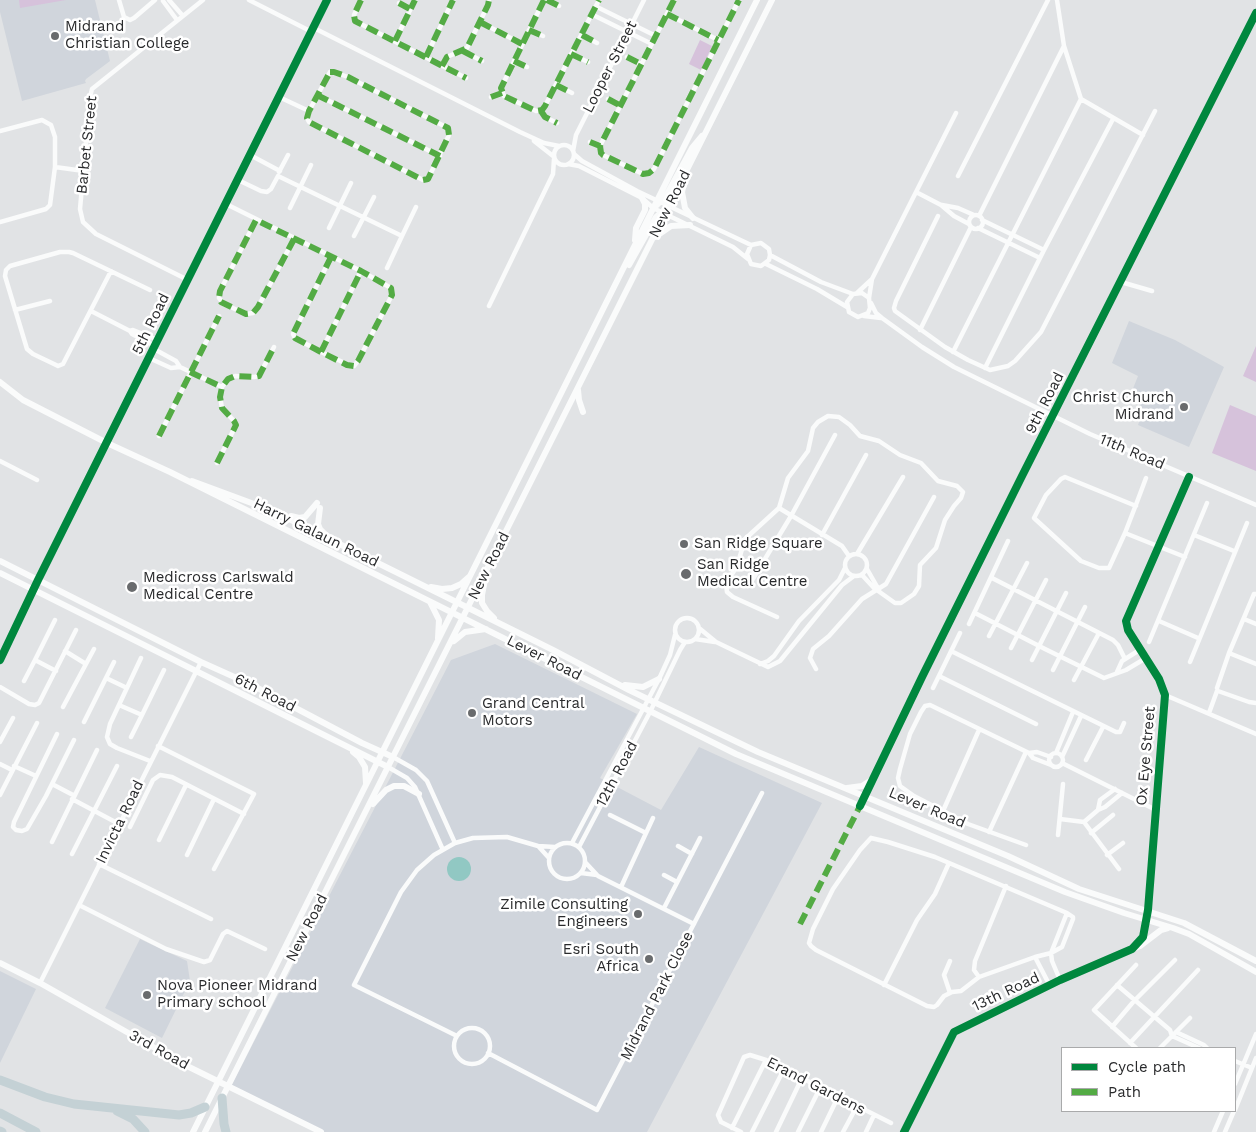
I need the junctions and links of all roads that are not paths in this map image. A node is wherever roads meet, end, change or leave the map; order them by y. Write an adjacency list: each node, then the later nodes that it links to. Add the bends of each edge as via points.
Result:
1 (118, 0): 2 (street, via 124,17 130,20)
2 (162, 0): 26 (street); 27 (street)
3 (203, 0): 26 (street, Barbet Street)
4 (249, 0): 30 (street)
5 (328, 0): 30 (street, 5th Road)
6 (361, 0): 37 (street, via 354,15 355,21)
7 (415, 0): 22 (street)
8 (453, 0): 44 (street)
9 (489, 0): 28 (street)
10 (545, 0): 20 (street); 31 (street)
11 (599, 0): 21 (street)
12 (644, 0): 29 (street, Looper Street)
13 (674, 0): 24 (street)
14 (739, 0): 36 (street)
15 (757, 0): 95 (main road, New Road)
16 (772, 0): 69 (main road, New Road)
17 (1048, 0): 88 (street)
18 (1057, 0): 41 (street)
19 (399, 4): 22 (street)
20 (559, 6)
21 (596, 7): 25 (street); 29 (street)
22 (410, 9): 37 (street)
23 (1256, 13): 133 (street, 9th Road)
24 (667, 14): 35 (street); 36 (street)
25 (593, 15): 32 (street); 33 (street)
26 (183, 16): 27 (street, Barbet Street)
27 (177, 20): 84 (street, Barbet Street, via 92,89)
28 (480, 22): 39 (street); 42 (street)
29 (632, 24): 32 (street, Looper Street); 35 (street)
30 (313, 30): 57 (street, 5th Road); 70 (street)
31 (529, 30): 34 (street); 39 (street)
32 (628, 32): 40 (street); 71 (street, Looper Street)
33 (582, 35): 38 (street); 43 (street)
34 (543, 36)
35 (656, 36): 40 (street)
36 (718, 40): 75 (street, via 652,172 639,173 606,157)
37 (395, 41): 44 (street)
38 (597, 43)
39 (522, 44): 47 (street)
40 (652, 44): 49 (street)
41 (1064, 46): 60 (street); 105 (street)
42 (463, 51): 46 (street); 50 (street, via 447,57)
43 (571, 54): 48 (street); 53 (street)
44 (426, 56): 50 (street)
45 (627, 57): 49 (street)
46 (482, 61)
47 (514, 61): 51 (street); 54 (street, via 502,85)
48 (588, 62)
49 (642, 64): 61 (street)
50 (442, 66): 52 (street)
51 (527, 67)
52 (466, 78)
53 (556, 85): 55 (street); 63 (street)
54 (502, 93): 58 (street); 63 (street, via 532,110)
55 (572, 93)
56 (317, 95): 62 (street); 79 (street); 79 (street, via 330,72 348,78 448,128 449,136)
57 (279, 97): 62 (street); 78 (street, 5th Road)
58 (491, 97)
59 (608, 99): 61 (street)
60 (1081, 99): 66 (street); 114 (street)
61 (621, 106): 75 (street)
62 (309, 111): 79 (street, via 309,122 423,180 429,178)
63 (541, 111): 67 (street, via 545,117)
64 (1155, 111): 72 (street)
65 (956, 113): 92 (street)
66 (1113, 119): 72 (street); 122 (street)
67 (558, 123)
68 (0, 131): 83 (street, via 38,120 48,123 55,137)
69 (707, 131): 87 (main road, New Road); 95 (main road, via 696,142 666,196)
70 (520, 132): 74 (street, via 544,143); 80 (street)
71 (576, 135): 74 (street, Looper Street); 76 (street, Looper Street)
72 (1143, 135): 156 (street, via 1041,332 1011,364 994,370)
73 (590, 142): 75 (street)
74 (561, 145): 76 (street, via 568,146); 80 (street, via 554,150)
75 (600, 146)
76 (573, 152): 82 (street, via 573,160); 95 (street, via 582,161)
77 (288, 155): 85 (street)
78 (250, 156): 85 (street); 89 (street, 5th Road)
79 (440, 156)
80 (554, 158): 82 (street, via 559,164); 86 (street)
81 (311, 164): 91 (street)
82 (566, 165): 86 (street); 94 (street, via 579,166)
83 (54, 167): 84 (street); 109 (street, via 49,206)
84 (84, 171): 132 (street, Barbet Street, via 80,209 86,226)
85 (279, 173): 89 (street, via 267,192); 91 (street)
86 (553, 174): 140 (street)
87 (685, 174): 99 (main road, New Road); 107 (main road, via 684,208)
88 (958, 176)
89 (238, 180): 96 (street, 5th Road)
90 (351, 183): 98 (street)
91 (300, 186): 98 (street); 101 (street)
92 (916, 192): 97 (street); 131 (street)
93 (374, 198): 106 (street)
94 (642, 198): 102 (street); 121 (main road, via 645,210 636,228)
95 (659, 201): 99 (street); 102 (main road, New Road)
96 (226, 204): 108 (street); 132 (street, 5th Road)
97 (941, 205): 105 (street); 110 (street)
98 (340, 206): 106 (street); 112 (street)
99 (669, 206): 103 (main road); 107 (street)
100 (416, 207): 116 (street)
101 (290, 208)
102 (653, 208): 103 (street); 121 (main road, New Road)
103 (663, 212): 111 (street); 117 (main road, New Road); 137 (main road, via 656,217)
104 (938, 216): 147 (street, via 894,304 895,311)
105 (979, 217): 110 (street, via 970,218); 113 (street, via 981,225); 114 (street)
106 (363, 218): 115 (street); 116 (street)
107 (693, 218): 120 (street)
108 (256, 220): 118 (street); 118 (street, via 220,291 219,298 224,304 246,314 253,313)
109 (0, 222)
110 (970, 225): 113 (street); 147 (street)
111 (690, 226): 117 (main road, via 671,226); 126 (street, via 733,247)
112 (329, 228)
113 (978, 228): 119 (street)
114 (1013, 235): 119 (street); 122 (street)
115 (354, 236)
116 (402, 236): 128 (street)
117 (653, 238): 159 (main road, New Road)
118 (294, 239): 124 (street)
119 (1009, 243): 125 (street); 153 (street)
120 (751, 245): 123 (street, via 766,245); 126 (street, via 746,254)
121 (634, 246): 137 (main road, New Road)
122 (1044, 250): 125 (street)
123 (770, 254): 127 (street); 136 (street, via 821,282)
124 (331, 257): 130 (street); 152 (street, via 293,331 295,338)
125 (1040, 258): 156 (street)
126 (748, 259): 127 (street, via 756,266)
127 (766, 264): 141 (street)
128 (386, 268)
129 (111, 271): 134 (street); 142 (street, via 64,251 10,266 5,276); 143 (street)
130 (361, 271): 152 (street); 152 (street, via 387,285 392,295 354,366)
131 (872, 279): 136 (street); 138 (street)
132 (188, 280): 149 (street, 5th Road)
133 (1121, 282): 135 (street); 164 (street, 9th Road)
134 (150, 290)
135 (1152, 291)
136 (855, 294): 138 (street, via 866,295); 141 (street, via 849,298)
137 (610, 296): 163 (main road, New Road)
138 (870, 300): 145 (street, via 868,313); 146 (street, 11th Road)
139 (50, 301): 142 (street)
140 (489, 306)
141 (847, 307): 145 (street, via 853,315)
142 (14, 310): 143 (street, via 27,349 58,366 67,359)
143 (91, 311): 148 (street)
144 (219, 316): 157 (street)
145 (863, 316): 146 (street, 11th Road)
146 (882, 318): 164 (street, 11th Road, via 942,360)
147 (920, 330): 153 (street)
148 (130, 331): 149 (street); 150 (street)
149 (158, 340): 150 (street, 5th Road)
150 (155, 347): 154 (street, 5th Road); 155 (street)
151 (274, 347): 160 (street, via 259,376 235,376)
152 (321, 352)
153 (953, 352): 156 (street)
154 (149, 358): 155 (street, via 171,368); 167 (street, 5th Road)
155 (180, 367): 157 (street)
156 (985, 368)
157 (190, 372): 160 (street); 166 (street)
158 (0, 382): 167 (main road, Harry Galaun Road, via 23,400)
159 (578, 386): 161 (main road, New Road); 162 (main road, via 578,400)
160 (222, 387): 170 (street, via 222,408 236,425)
161 (569, 406): 163 (main road); 196 (main road, New Road)
162 (583, 412)
163 (551, 417): 200 (main road, New Road)
164 (1053, 417): 173 (street, 11th Road); 332 (street, 9th Road)
165 (835, 435): 182 (street)
166 (159, 436)
167 (107, 443): 171 (main road, Harry Galaun Road); 204 (street, 5th Road)
168 (866, 456): 185 (street)
169 (0, 461): 175 (street)
170 (217, 463)
171 (170, 472): 181 (main road, Harry Galaun Road); 214 (main road, Harry Galaun Road)
172 (903, 477): 191 (street)
173 (1189, 477): 178 (street, 11th Road); 189 (street, Ox Eye Street)
174 (1146, 478): 179 (street)
175 (37, 480)
176 (934, 497): 210 (street, via 888,581)
177 (1207, 503): 186 (street)
178 (1256, 505)
179 (1136, 506): 184 (street); 184 (street, via 1065,477 1046,495 1034,516 1081,561 1099,568 1109,568)
180 (779, 508): 182 (street); 210 (street, via 788,478 808,451 813,428 828,416 839,417 860,436 878,441 900,455 922,463 941,483 960,488 963,492 961,498 945,520 936,548 920,565 919,586 914,594 898,604 891,602); 224 (street, via 745,539 737,566 726,584 727,592 733,597)
181 (273, 511): 187 (main road, Harry Galaun Road); 187 (main road, via 302,518 318,506 319,528)
182 (791, 516): 185 (street); 206 (street)
183 (1247, 523): 190 (street)
184 (1125, 533): 189 (street)
185 (822, 535): 192 (street, via 844,548)
186 (1194, 535): 190 (street); 193 (street)
187 (334, 541): 207 (main road, Harry Galaun Road)
188 (1008, 541): 203 (street)
189 (1159, 546): 193 (street); 254 (street, Ox Eye Street, via 1126,621 1130,635)
190 (1234, 552): 243 (street)
191 (857, 554): 192 (street); 198 (street, via 865,558)
192 (849, 556): 197 (street)
193 (1185, 558): 227 (street)
194 (0, 562): 204 (main road, 6th Road)
195 (1027, 563): 208 (street)
196 (488, 567): 217 (main road, New Road); 232 (main road, via 482,603 490,615)
197 (845, 568): 202 (street); 218 (street, via 839,580)
198 (867, 569): 201 (street); 210 (street)
199 (0, 573): 209 (main road, 6th Road)
200 (472, 573): 207 (main road, via 452,588); 215 (main road, New Road)
201 (862, 575): 202 (street); 210 (street)
202 (854, 576): 222 (street, via 842,584)
203 (992, 578): 208 (street); 221 (street)
204 (38, 580): 209 (street, 5th Road); 267 (main road, 6th Road)
205 (1046, 580): 213 (street)
206 (751, 582)
207 (420, 584): 215 (main road, Harry Galaun Road)
208 (1013, 589): 213 (street); 229 (street)
209 (33, 590): 263 (street, 5th Road); 277 (main road, 6th Road)
210 (879, 590): 273 (street, via 858,603 813,649 810,658)
211 (1066, 593): 219 (street)
212 (1255, 593): 225 (street)
213 (1036, 600): 219 (street); 240 (street)
214 (430, 602): 220 (main road, Harry Galaun Road); 245 (main road, via 439,620)
215 (458, 603): 217 (main road, Lever Road); 220 (main road, New Road)
216 (1085, 607): 228 (street)
217 (468, 608): 223 (main road, New Road); 232 (main road, Lever Road)
218 (810, 610): 222 (street); 235 (street)
219 (1057, 610): 228 (street); 250 (street)
220 (453, 613): 223 (main road, Harry Galaun Road); 245 (main road, New Road)
221 (976, 613): 229 (street); 230 (street)
222 (817, 616): 241 (street)
223 (463, 618): 234 (main road, Lever Road); 249 (main road, New Road)
224 (777, 618)
225 (1244, 619): 231 (street); 257 (street)
226 (55, 620): 264 (street)
227 (1158, 621): 243 (street); 248 (street)
228 (1077, 622): 238 (street); 259 (street)
229 (996, 623): 240 (street); 242 (street)
230 (969, 624)
231 (1256, 624)
232 (504, 626): 284 (main road, Lever Road)
233 (699, 628): 239 (street, via 692,618 684,618 675,625); 244 (street); 247 (street)
234 (487, 629): 249 (main road, via 465,632); 294 (main road, Lever Road)
235 (793, 629): 241 (street); 253 (street)
236 (76, 630): 256 (street)
237 (960, 633): 255 (street)
238 (1099, 633): 262 (street, via 1117,643); 272 (street)
239 (675, 635): 246 (street); 281 (street, via 670,655)
240 (1018, 635): 250 (street); 251 (street)
241 (801, 636): 258 (street)
242 (988, 636)
243 (1198, 638): 268 (street)
244 (694, 639): 246 (street); 247 (street)
245 (438, 641): 313 (main road, New Road)
246 (685, 642): 290 (street)
247 (716, 642): 270 (street)
248 (1149, 642)
249 (450, 645): 319 (main road, New Road)
250 (1039, 646): 259 (street); 265 (street)
251 (1011, 648)
252 (94, 649): 269 (street)
253 (780, 649): 258 (street); 270 (street, via 770,660)
254 (1141, 649): 261 (street, Ox Eye Street); 262 (street)
255 (951, 651): 279 (street); 295 (street)
256 (65, 652): 269 (street); 276 (street)
257 (1229, 653): 271 (street); 288 (street)
258 (786, 654): 270 (street, via 777,664 768,667)
259 (1060, 656): 272 (street); 275 (street)
260 (141, 658): 286 (street)
261 (1146, 658): 278 (street); 289 (street, Ox Eye Street)
262 (1125, 659): 278 (street)
263 (0, 660)
264 (35, 660): 276 (street); 283 (street)
265 (1032, 660)
266 (114, 662): 280 (street)
267 (201, 662): 277 (street, Invicta Road); 311 (main road, 6th Road)
268 (1190, 662)
269 (86, 664): 293 (street)
270 (760, 664)
271 (1256, 664)
272 (1081, 666): 278 (street, via 1104,678); 282 (street)
273 (816, 669)
274 (164, 670): 297 (street)
275 (1053, 670)
276 (56, 671): 285 (street, via 37,705 29,704)
277 (196, 672): 312 (main road, 6th Road); 314 (street, Invicta Road)
278 (1117, 672)
279 (939, 676): 287 (street); 303 (street)
280 (106, 678): 286 (street); 300 (street)
281 (658, 679): 284 (main road, via 643,687); 290 (street)
282 (1074, 680)
283 (24, 681)
284 (616, 683): 290 (main road, Lever Road)
285 (0, 687)
286 (127, 688): 292 (street)
287 (933, 688)
288 (1217, 690): 291 (street); 296 (street)
289 (1165, 695): 296 (street); 349 (street, Ox Eye Street)
290 (651, 700): 294 (street, 12th Road); 337 (main road, Lever Road, via 758,752)
291 (1256, 703)
292 (119, 705): 297 (street); 323 (street, via 106,734 108,741)
293 (63, 708)
294 (646, 710): 346 (main road, Lever Road, via 736,754); 369 (street, 12th Road); 376 (street, 12th Road)
295 (1073, 712): 298 (street); 318 (street)
296 (1207, 713): 307 (street)
297 (142, 715): 308 (street)
298 (1081, 716): 304 (street); 321 (street)
299 (13, 718): 310 (street)
300 (84, 722)
301 (37, 723): 330 (street)
302 (1124, 723): 304 (street, via 1119,732)
303 (1036, 724)
304 (1103, 727): 322 (street)
305 (979, 730): 317 (street); 351 (street); 351 (street, via 927,705 910,734 899,784)
306 (58, 734): 331 (street)
307 (1256, 734)
308 (131, 737)
309 (74, 740): 333 (street)
310 (0, 742)
311 (362, 743): 313 (main road); 316 (main road, 6th Road)
312 (342, 745): 324 (main road, 6th Road); 334 (main road, via 364,763)
313 (386, 745): 316 (main road, New Road)
314 (158, 746): 323 (street, Invicta Road); 352 (street, via 254,794)
315 (97, 750): 343 (street)
316 (382, 752): 319 (main road, 6th Road); 324 (main road, New Road)
317 (1027, 752): 320 (street); 327 (street, via 1033,758); 362 (street)
318 (1056, 754): 320 (street); 321 (street)
319 (394, 757): 329 (main road, New Road); 347 (street, 6th Road, via 427,781)
320 (1051, 757): 327 (street)
321 (1062, 757): 325 (street)
322 (1086, 760)
323 (150, 761): 360 (street, Invicta Road)
324 (378, 762): 329 (main road, 6th Road); 334 (main road, New Road)
325 (1062, 763): 327 (street, via 1057,767); 338 (street)
326 (0, 764): 330 (street)
327 (1052, 765)
328 (117, 766): 350 (street)
329 (388, 767): 341 (street, 6th Road, via 407,778); 353 (main road, New Road)
330 (13, 768): 331 (street); 342 (street)
331 (36, 776): 333 (street, via 14,822 16,830 27,828)
332 (873, 779): 337 (main road, via 862,786); 344 (street, 9th Road)
333 (52, 784): 343 (street)
334 (366, 784): 447 (main road, New Road)
335 (1063, 784): 358 (street)
336 (186, 785): 345 (street); 361 (street, via 166,775 156,777); 367 (street)
337 (845, 788): 344 (main road, Lever Road)
338 (1115, 789): 340 (street); 348 (street, via 1100,800)
339 (762, 793): 399 (street)
340 (1122, 793): 348 (street); 349 (street)
341 (419, 794): 353 (main road, via 404,786 389,788); 354 (street, 6th Road)
342 (0, 795)
343 (72, 797): 350 (street); 368 (street)
344 (865, 797): 346 (street, 9th Road); 396 (main road, Lever Road, via 1079,889)
345 (214, 799): 352 (street); 380 (street)
346 (860, 806): 398 (main road, Lever Road, via 1072,894)
347 (439, 809): 354 (street); 371 (street, 6th Road)
348 (1098, 810): 359 (street)
349 (1156, 810): 396 (street, Ox Eye Street)
350 (94, 811): 360 (street); 378 (street)
351 (943, 811): 362 (street)
352 (244, 814): 386 (street)
353 (364, 814): 443 (main road, New Road)
354 (428, 814): 377 (street, 6th Road)
355 (1113, 815): 363 (street)
356 (610, 816): 364 (street)
357 (653, 818): 364 (street)
358 (1060, 819): 359 (street); 365 (street)
359 (1084, 822): 363 (street)
360 (119, 824): 385 (street, Invicta Road)
361 (130, 827)
362 (989, 832): 372 (street)
363 (1091, 833): 381 (street)
364 (646, 834): 393 (street)
365 (1058, 835)
366 (700, 838): 379 (street)
367 (160, 840)
368 (52, 842)
369 (572, 843): 375 (street); 376 (street)
370 (1123, 843): 381 (street)
371 (455, 844): 373 (street, via 496,836); 377 (street)
372 (1026, 844)
373 (538, 846): 375 (street); 382 (street)
374 (678, 846): 379 (street)
375 (554, 847): 382 (street)
376 (579, 847): 383 (street)
377 (442, 850): 425 (street, via 410,878 354,984)
378 (72, 854)
379 (692, 854): 391 (street)
380 (187, 855)
381 (1107, 855): 387 (street)
382 (549, 858): 388 (street, via 550,869 559,878 573,879)
383 (585, 862): 388 (street); 390 (street, Midrand Park Close)
384 (949, 863): 392 (street); 415 (street); 415 (street, via 921,851 871,838 833,889 810,935 810,945)
385 (100, 864): 394 (street, Invicta Road); 397 (street)
386 (214, 869)
387 (1119, 869)
388 (581, 873): 390 (street, Midrand Park Close)
389 (664, 875): 391 (street)
390 (598, 876): 393 (street, Midrand Park Close)
391 (677, 882): 395 (street)
392 (1006, 886): 403 (street, via 1067,913); 412 (street, via 975,962 974,970)
393 (621, 887): 395 (street, Midrand Park Close)
394 (79, 905): 401 (street, via 180,955 204,962 209,961 227,931); 414 (street, Invicta Road)
395 (664, 908): 399 (street, Midrand Park Close)
396 (1148, 910): 398 (main road); 407 (main road, Lever Road, via 1184,923)
397 (211, 919)
398 (1147, 920): 400 (main road, Lever Road); 402 (main road, via 1144,937)
399 (694, 924): 431 (street, Midrand Park Close, via 597,1110)
400 (1173, 928): 402 (main road, 13th Road, via 1160,930 1144,944); 411 (main road, Lever Road)
401 (265, 949)
402 (1132, 949): 413 (main road, 13th Road)
403 (1051, 953): 404 (street); 413 (street)
404 (1035, 957): 412 (street); 417 (street)
405 (1175, 960): 419 (street)
406 (950, 961): 418 (street, via 944,975)
407 (1256, 961)
408 (0, 963): 414 (main road, 3rd Road)
409 (1136, 964): 416 (street)
410 (1198, 970): 420 (street)
411 (1256, 972)
412 (979, 977): 418 (street, via 961,991)
413 (1060, 980): 417 (main road, 13th Road)
414 (40, 984): 459 (main road, 3rd Road, via 185,1065)
415 (884, 985): 418 (street, via 931,1007)
416 (1118, 985): 419 (street); 422 (street, via 1094,1010)
417 (1050, 986): 467 (main road, 13th Road, via 952,1034)
418 (950, 993)
419 (1134, 1001): 420 (street); 422 (street)
420 (1153, 1017): 423 (street); 426 (street)
421 (1190, 1018): 423 (street)
422 (1112, 1027): 426 (street)
423 (1174, 1034): 428 (street); 429 (street); 430 (street)
424 (1256, 1034): 435 (street)
425 (457, 1036): 431 (street, via 465,1029 480,1030 490,1043); 431 (street, via 456,1053 464,1061 480,1062)
426 (1130, 1043): 427 (street)
427 (1135, 1047)
428 (1161, 1047)
429 (1197, 1047)
430 (1206, 1047)
431 (488, 1053)
432 (1256, 1058): 436 (street)
433 (766, 1060): 437 (street, Erand Gardens); 453 (street); 453 (street, Erand Gardens, via 752,1055 744,1057 718,1115 721,1122)
434 (1236, 1062): 435 (street)
435 (1243, 1065): 436 (street); 440 (street)
436 (1252, 1068): 444 (street)
437 (784, 1069): 438 (street, Erand Gardens); 461 (street)
438 (802, 1078): 441 (street, Erand Gardens); 462 (street)
439 (0, 1080): 446 (highway, via 55,1100)
440 (1236, 1082)
441 (820, 1088): 442 (street, Erand Gardens); 463 (street)
442 (838, 1097): 445 (street, Erand Gardens); 464 (street)
443 (222, 1098): 454 (main road, New Road); 458 (highway)
444 (1236, 1105)
445 (857, 1106): 451 (street, Erand Gardens); 465 (street)
446 (105, 1107): 447 (highway, via 179,1115); 456 (highway, via 127,1115)
447 (205, 1107): 457 (main road, New Road)
448 (1223, 1112): 468 (street)
449 (1233, 1112): 469 (street)
450 (0, 1113): 455 (highway)
451 (874, 1115): 452 (street, Erand Gardens); 466 (street)
452 (891, 1123)
453 (732, 1128): 460 (street)
454 (206, 1130)
455 (36, 1132)
456 (144, 1132)
457 (193, 1132)
458 (226, 1132)
459 (321, 1132)
460 (741, 1132)
461 (752, 1132)
462 (776, 1132)
463 (798, 1132)
464 (821, 1132)
465 (843, 1132)
466 (866, 1132)
467 (904, 1132)
468 (1214, 1132)
469 (1225, 1132)

